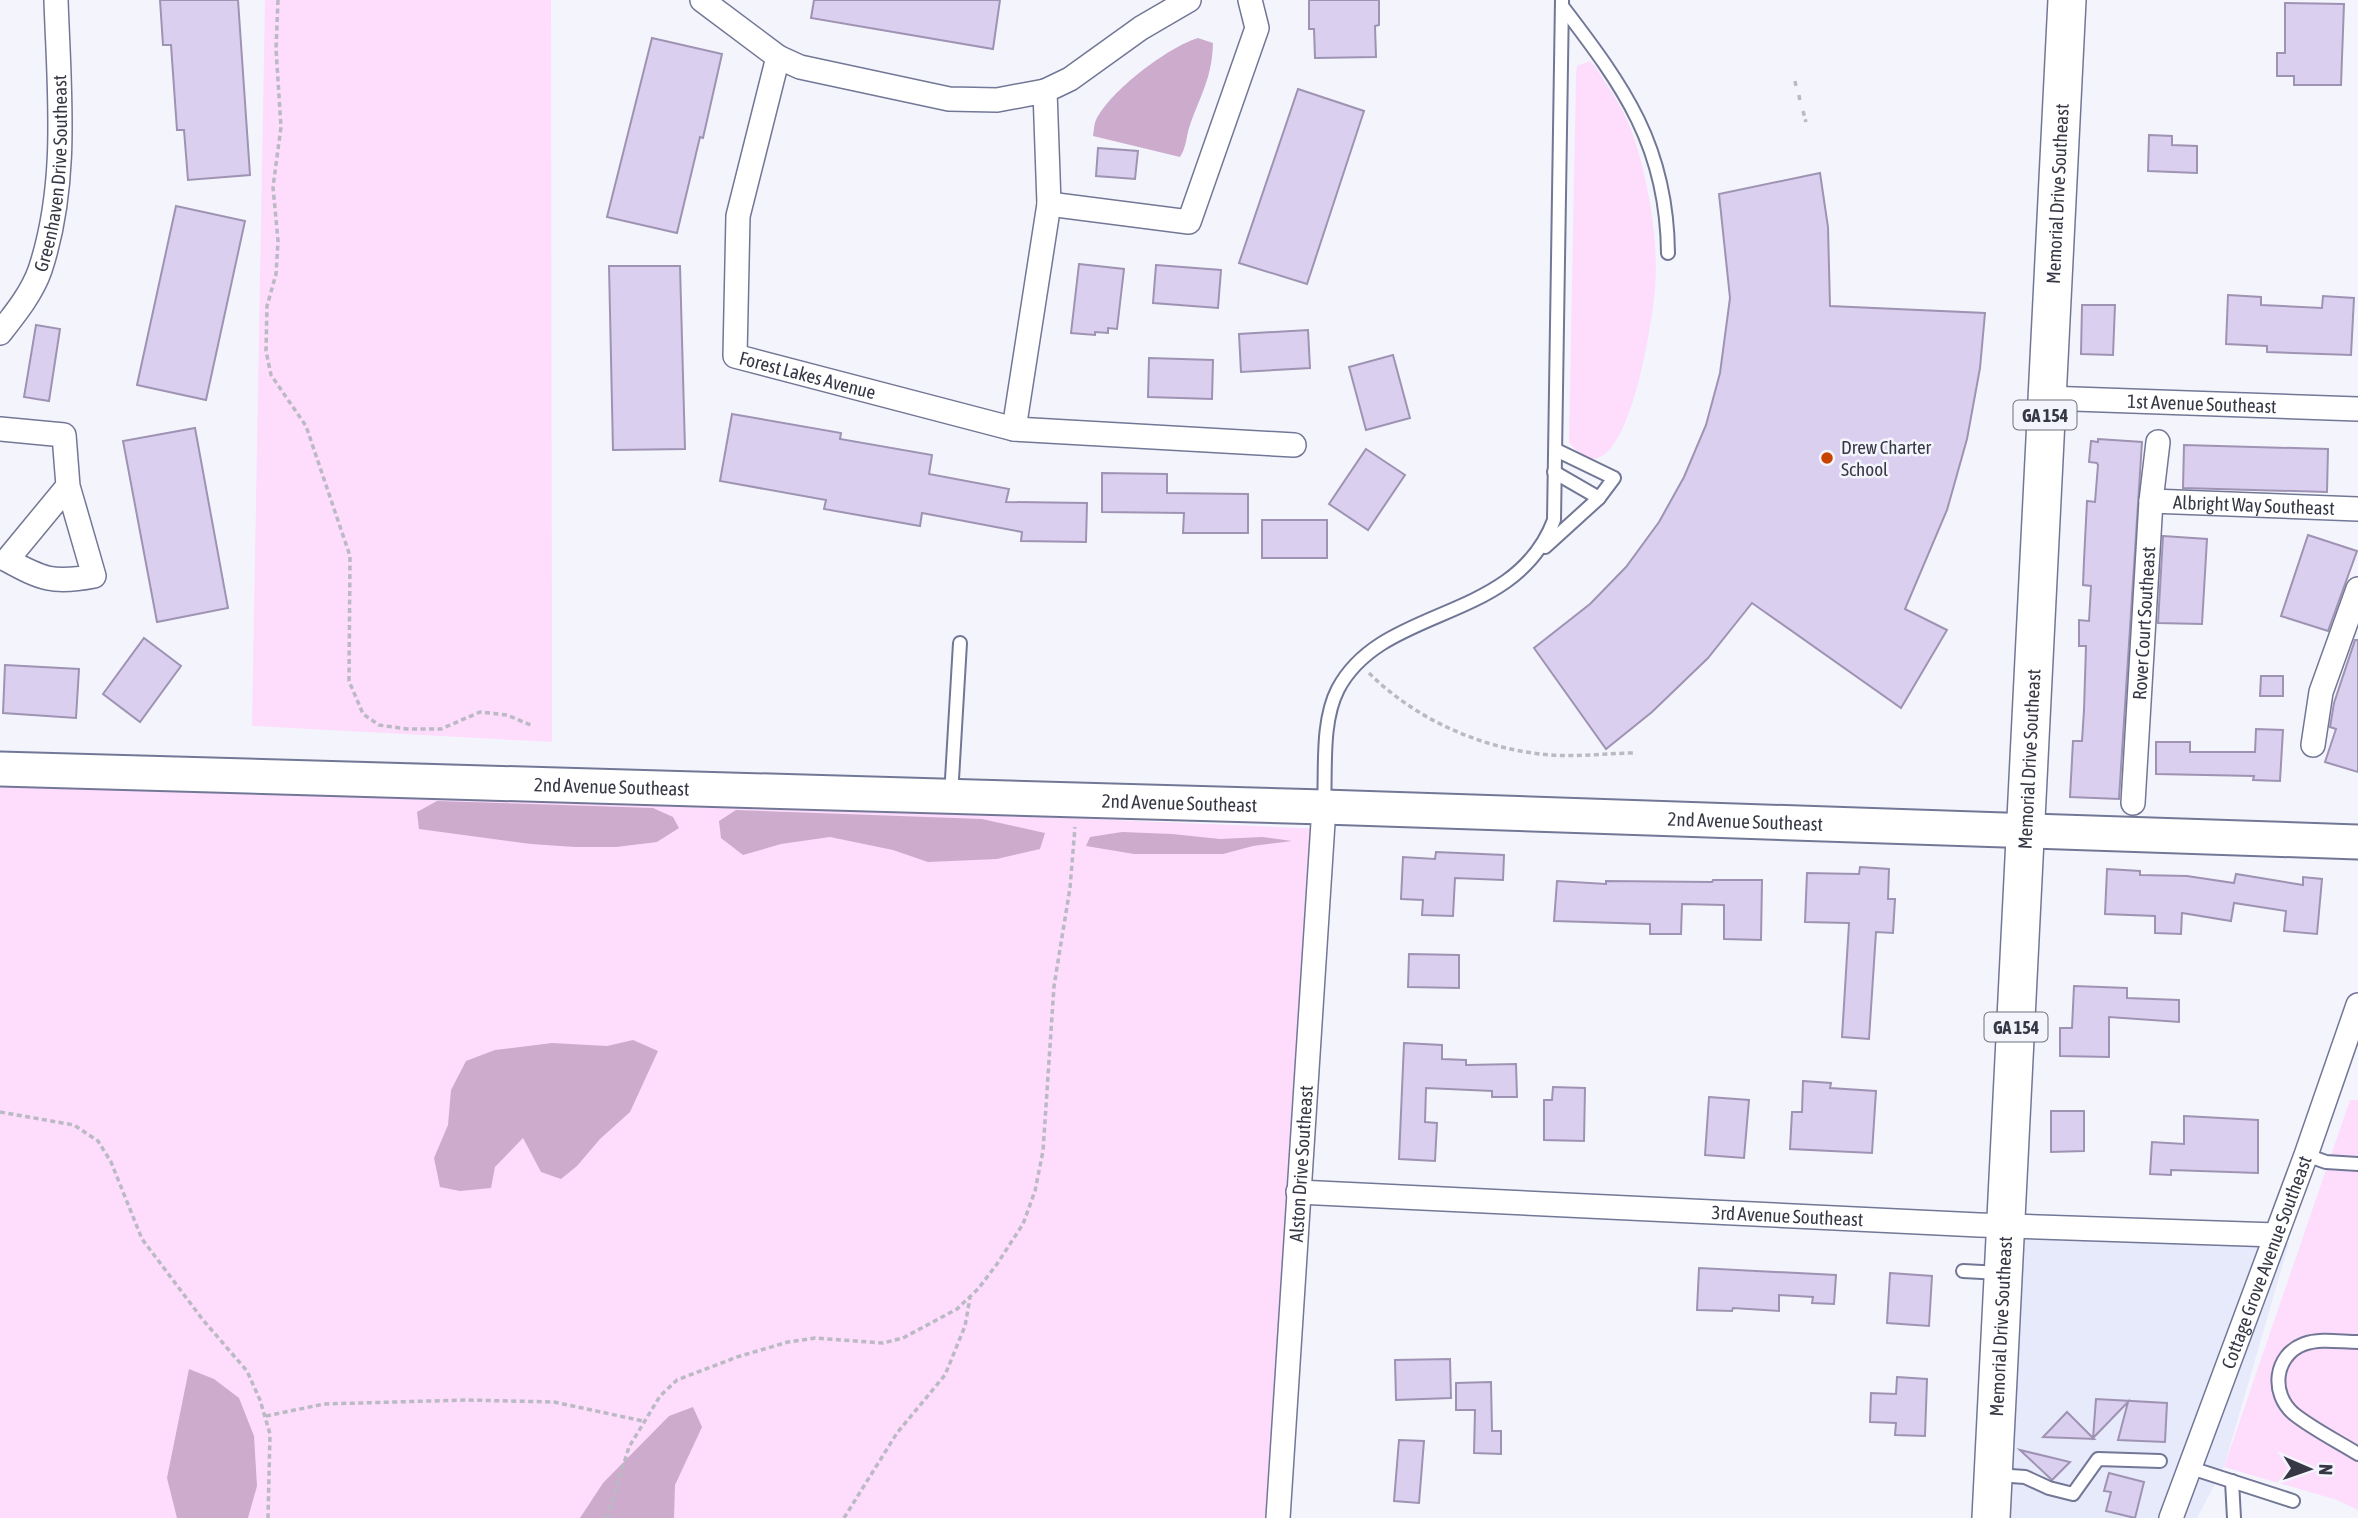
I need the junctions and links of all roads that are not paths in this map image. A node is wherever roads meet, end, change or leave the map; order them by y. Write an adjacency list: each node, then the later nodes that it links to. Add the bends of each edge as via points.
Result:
1 (56, 0): 11 (street, Greenhaven Drive Southeast, via 61,147 53,217 39,272)
2 (702, 0): 7 (street)
3 (1189, 0): 8 (street)
4 (1250, 0): 9 (street, via 1257,28 1189,222)
5 (2067, 0): 12 (main road, Memorial Drive Southeast / GA 154)
6 (1562, 3): 10 (lane, via 1608,67 1646,137 1658,169); 18 (lane)
7 (778, 57): 8 (street, via 949,99 997,100); 15 (street, Forest Lakes Avenue, via 738,216 735,356)
8 (1045, 91): 9 (street)
9 (1049, 204): 15 (street)
10 (1668, 253)
11 (0, 333)
12 (2046, 398): 13 (street, 1st Avenue Southeast); 33 (main road, Memorial Drive Southeast / GA 154)
13 (2358, 409)
14 (0, 429): 20 (street, via 64,435)
15 (1014, 429): 17 (street, Forest Lakes Avenue)
16 (2158, 442): 22 (street, Rover Court Southeast)
17 (1294, 445)
18 (1556, 450): 19 (lane); 21 (lane, via 1614,478)
19 (1554, 472): 21 (lane); 24 (lane, via 1553,520)
20 (68, 486)
21 (1599, 498): 24 (lane)
22 (2151, 501): 23 (street, Albright Way Southeast); 31 (street, Rover Court Southeast)
23 (2358, 509)
24 (1537, 554): 32 (lane, via 1486,595 1414,627 1358,662 1338,690 1331,711)
25 (2358, 589): 26 (street)
26 (2354, 612): 28 (street, via 2321,692)
27 (960, 643): 30 (lane)
28 (2313, 745)
29 (0, 768): 30 (street, 2nd Avenue Southeast)
30 (951, 796): 32 (street, 2nd Avenue Southeast)
31 (2133, 803)
32 (1324, 807): 33 (street, 2nd Avenue Southeast); 38 (street, Alston Drive Southeast)
33 (2025, 830): 34 (street, 2nd Avenue Southeast); 39 (main road, Memorial Drive Southeast / GA 154)
34 (2358, 842)
35 (2358, 1005): 36 (street, Cottage Grove Avenue Southeast)
36 (2306, 1154): 37 (lane, via 2326,1162); 40 (street, Cottage Grove Avenue Southeast)
37 (2358, 1164)
38 (1298, 1192): 39 (street, 3rd Avenue Southeast); 50 (street, Alston Drive Southeast)
39 (2007, 1225): 40 (street, 3rd Avenue Southeast); 42 (main road, Memorial Drive Southeast / GA 154)
40 (2276, 1236): 46 (street, Cottage Grove Avenue Southeast)
41 (1963, 1271): 42 (lane)
42 (2004, 1273): 47 (main road, Memorial Drive Southeast / GA 154, via 1990,1432)
43 (2358, 1342): 44 (lane, via 2304,1344 2287,1355 2278,1379 2280,1396 2293,1413)
44 (2358, 1454)
45 (2160, 1461): 47 (lane, via 2098,1459 2073,1494 2025,1477)
46 (2191, 1468): 48 (lane); 52 (street, Cottage Grove Avenue Southeast)
47 (1994, 1475): 51 (main road, Memorial Drive Southeast / GA 154)
48 (2232, 1481): 49 (lane); 53 (lane)
49 (2293, 1502)
50 (1278, 1518)
51 (1992, 1518)
52 (2171, 1518)
53 (2234, 1518)

